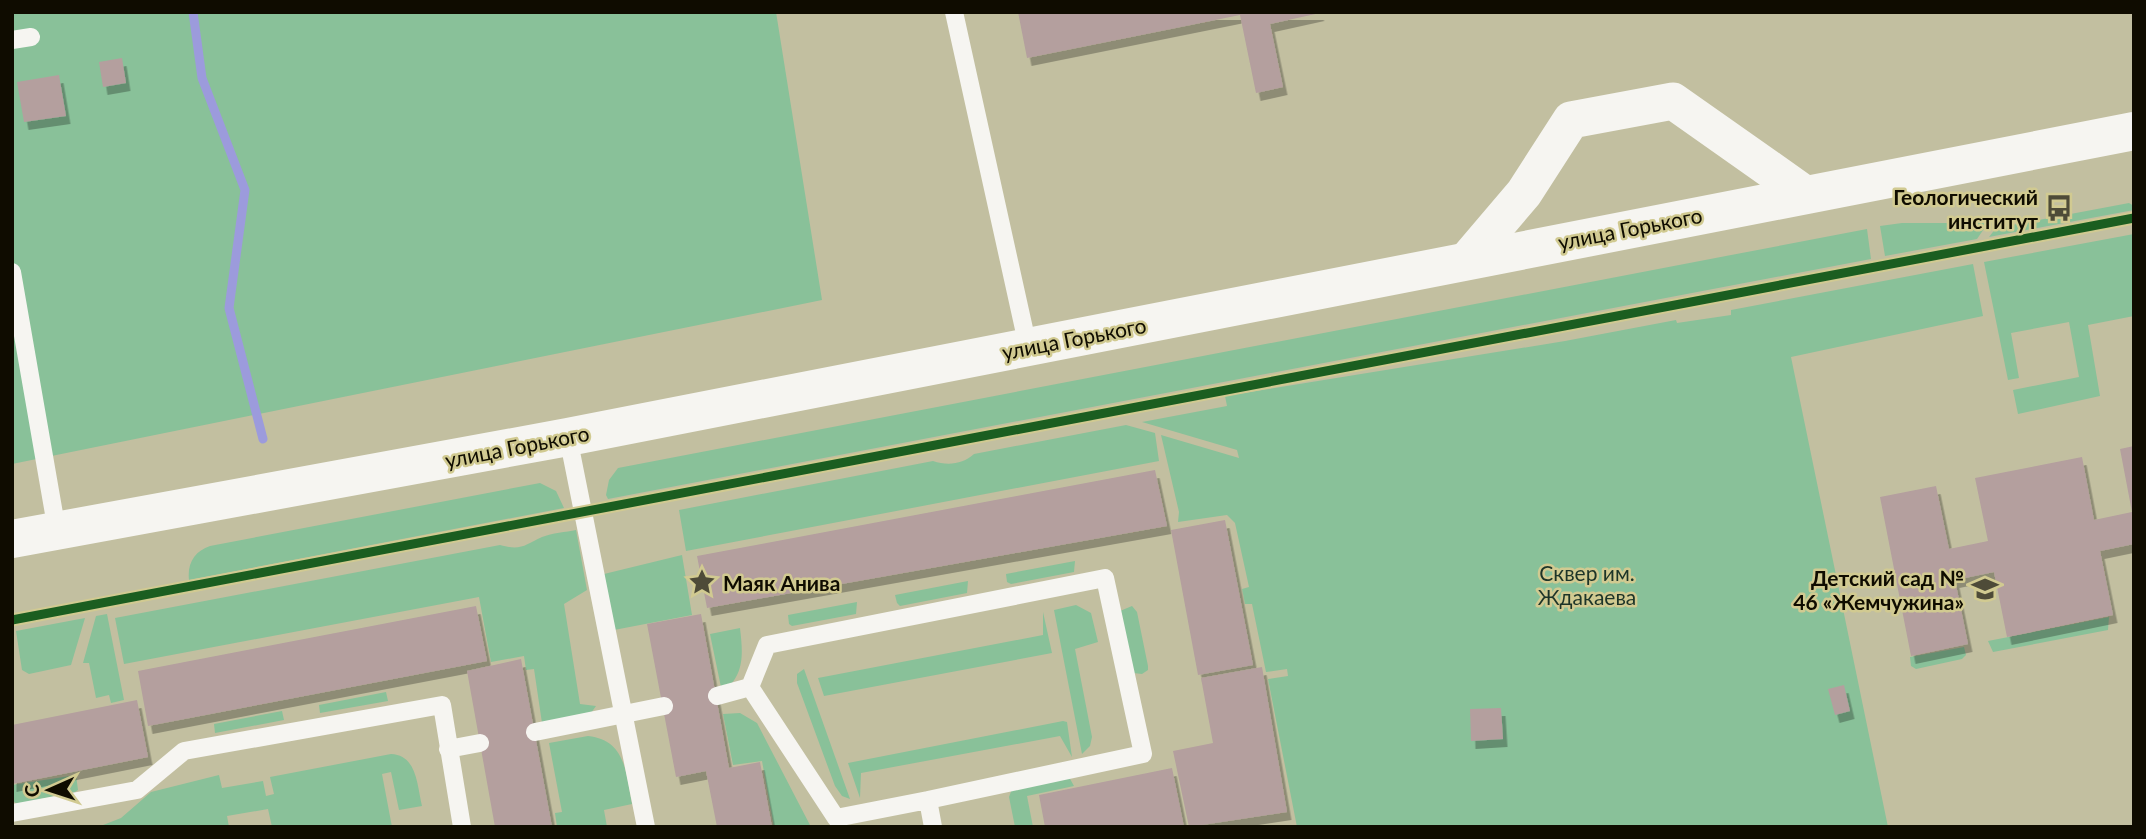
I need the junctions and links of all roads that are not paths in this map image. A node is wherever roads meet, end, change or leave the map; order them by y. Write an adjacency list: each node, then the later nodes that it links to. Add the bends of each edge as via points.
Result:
1 (954, 12): 8 (lane)
2 (31, 37): 3 (lane)
3 (12, 40)
4 (2134, 131): 5 (main road, улица Горького)
5 (1805, 194): 6 (main road, улица Горького); 6 (street, via 1672,101 1571,120 1524,193)
6 (1467, 260): 8 (main road, улица Горького)
7 (12, 272): 10 (lane)
8 (1028, 347): 9 (main road, улица Горького)
9 (569, 437): 10 (main road, улица Горького); 15 (lane)
10 (57, 531): 11 (main road, улица Горького)
11 (12, 539)
12 (750, 687): 13 (lane); 19 (lane, via 836,818); 19 (lane, via 767,645 1105,578 1143,754)
13 (717, 696)
14 (664, 706): 15 (lane)
15 (624, 714): 16 (lane); 22 (lane)
16 (535, 732)
17 (480, 743): 18 (lane)
18 (448, 749): 20 (lane, via 442,705 184,751 137,790); 21 (lane)
19 (928, 800): 23 (lane)
20 (12, 813)
21 (462, 827)
22 (646, 827)
23 (933, 827)

